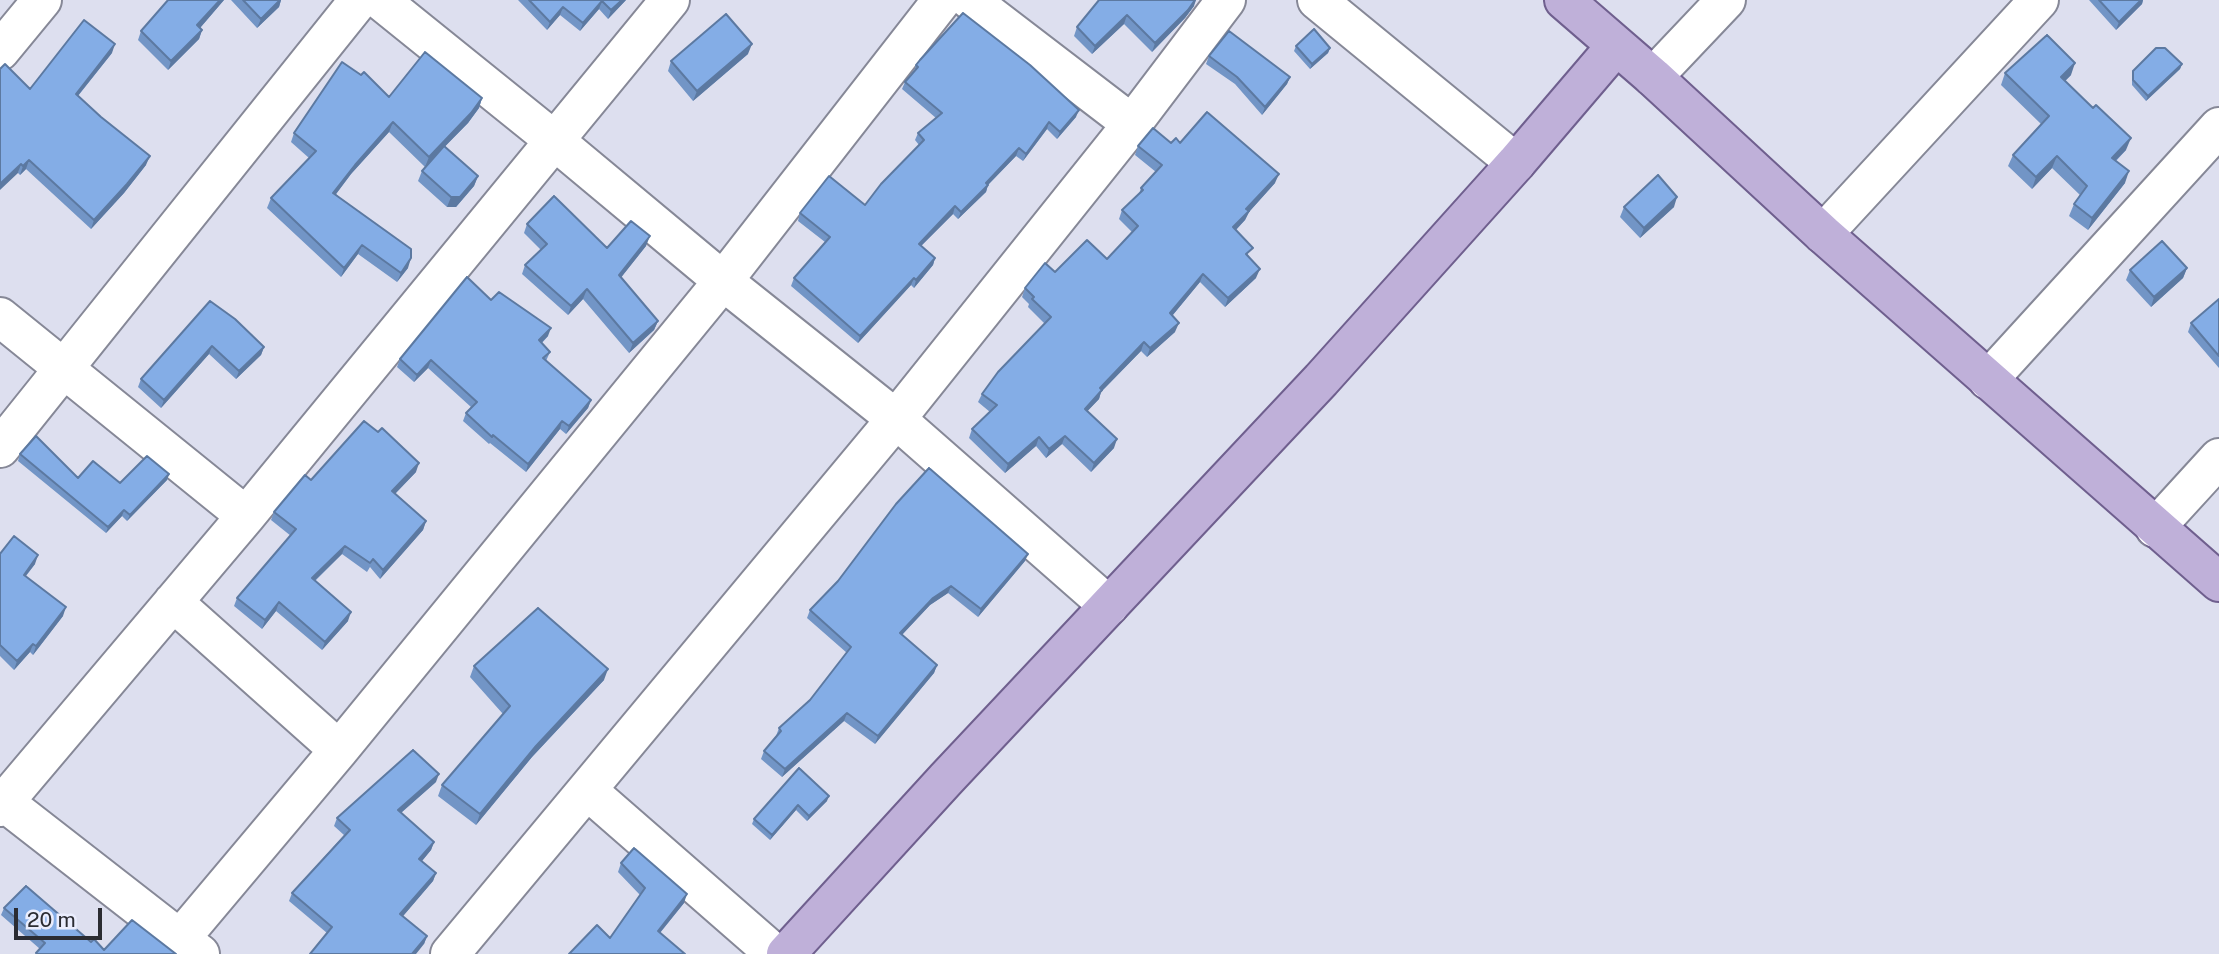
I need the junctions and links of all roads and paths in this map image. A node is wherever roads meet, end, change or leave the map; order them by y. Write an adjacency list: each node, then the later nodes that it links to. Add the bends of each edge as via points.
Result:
1 (42, 0): 13 (street)
2 (359, 0): 22 (street)
3 (380, 0): 17 (street)
4 (670, 0): 17 (street)
5 (942, 0): 20 (street)
6 (970, 0): 15 (street)
7 (1226, 0): 15 (street)
8 (1317, 0): 18 (street)
9 (1564, 0): 12 (main road)
10 (1727, 0): 14 (street)
11 (2039, 0): 19 (street)
12 (1616, 46): 14 (main road); 18 (main road)
13 (0, 51)
14 (1653, 77): 19 (main road)
15 (1132, 124): 24 (street)
16 (2219, 127): 23 (street)
17 (555, 141): 20 (street); 27 (street)
18 (1516, 163): 31 (main road)
19 (1823, 234): 23 (main road)
20 (723, 281): 24 (street); 32 (street)
21 (0, 317): 22 (street)
22 (64, 368): 25 (street); 27 (street)
23 (1988, 380): 28 (main road)
24 (895, 419): 31 (street); 33 (street)
25 (0, 448)
26 (2219, 458): 28 (street)
27 (246, 516): 30 (street)
28 (2155, 528): 29 (main road)
29 (2219, 582)
30 (173, 603): 32 (street); 34 (street)
31 (1109, 606): 38 (main road)
32 (339, 750): 35 (street)
33 (587, 790): 36 (street); 37 (street)
34 (2, 804): 35 (street)
35 (190, 946)
36 (450, 954)
37 (775, 954)
38 (786, 954)

